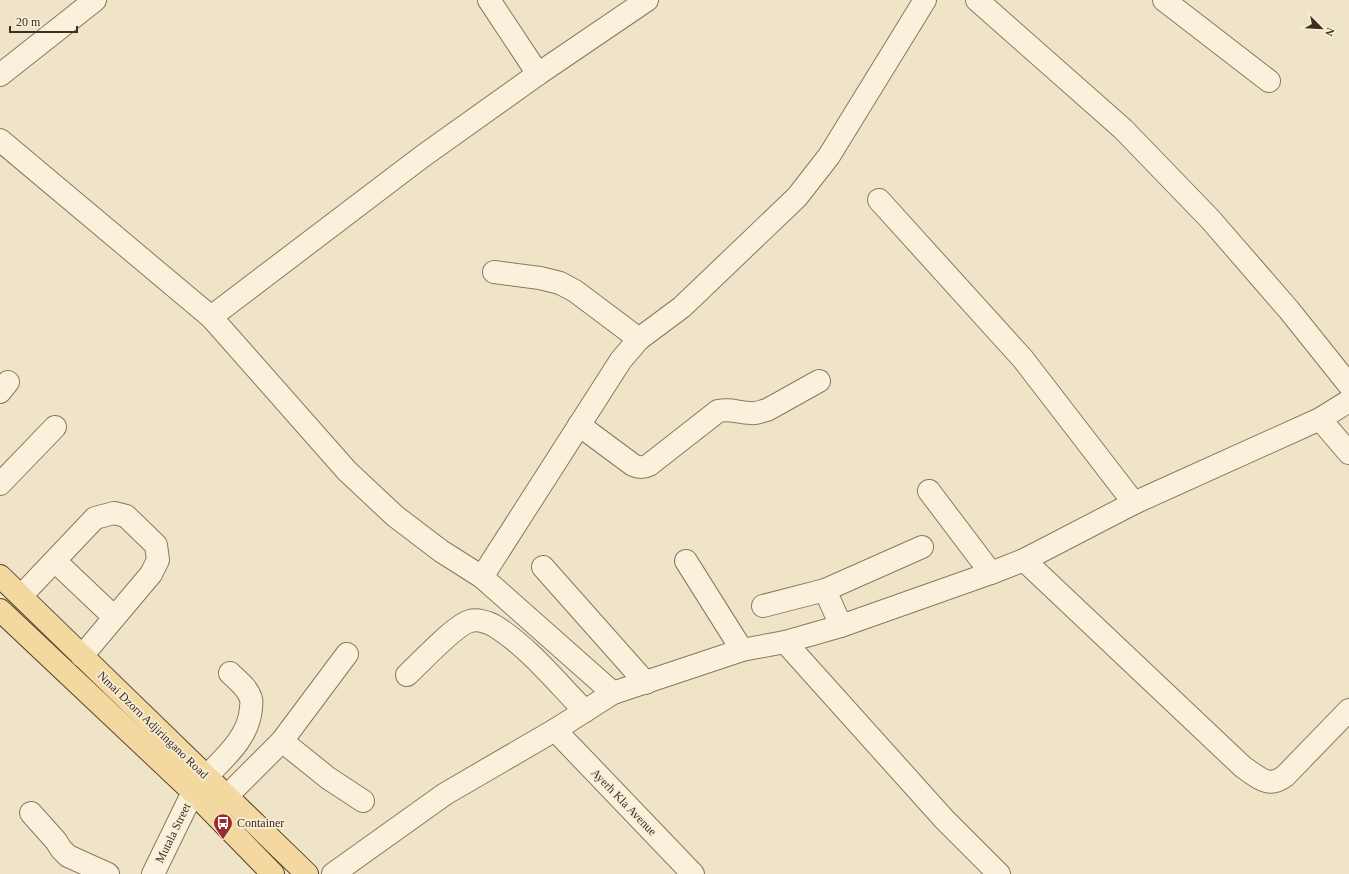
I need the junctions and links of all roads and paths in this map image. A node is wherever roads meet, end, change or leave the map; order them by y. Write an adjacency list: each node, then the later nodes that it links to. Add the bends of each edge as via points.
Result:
1 (95, 0): 8 (street)
2 (489, 0): 7 (street)
3 (647, 0): 7 (street)
4 (925, 0): 14 (street, via 829,156 797,197 682,307)
5 (978, 0): 16 (street, via 1123,129 1210,219 1289,310)
6 (1164, 0): 9 (street)
7 (538, 74): 13 (street, via 423,156)
8 (0, 75)
9 (1269, 81)
10 (0, 140): 13 (street)
11 (879, 200): 24 (street, via 1023,359)
12 (494, 272): 14 (street, via 560,283 575,291)
13 (211, 316): 32 (street, via 347,472 395,516 441,551)
14 (639, 339): 19 (street, via 621,360)
15 (819, 381): 19 (street, via 767,410 753,414 727,409 718,411 644,468 633,465)
16 (1349, 386)
17 (1349, 401): 18 (street)
18 (1320, 419): 21 (street); 24 (street)
19 (579, 426): 32 (street)
20 (55, 427): 22 (street)
21 (1349, 454)
22 (0, 484)
23 (929, 491): 30 (street)
24 (1134, 503): 27 (street)
25 (922, 547): 33 (street)
26 (55, 560): 34 (street); 37 (street); 37 (street, via 95,518 114,512 126,516 156,545 158,560 151,574)
27 (1024, 560): 30 (street); 47 (street, via 1243,767 1263,780 1274,782 1285,776)
28 (686, 561): 40 (street)
29 (543, 567): 45 (street)
30 (991, 573): 38 (street)
31 (0, 576): 34 (main road, Nmai Dzorn Adjiringano Road)
32 (482, 577): 46 (street)
33 (825, 590): 35 (street); 38 (street)
34 (21, 596): 42 (main road, Nmai Dzorn Adjiringano Road)
35 (763, 606)
36 (0, 610): 51 (main road, Nmai Dzorn Adjiringano Road)
37 (114, 617): 42 (street)
38 (841, 626): 39 (street)
39 (785, 642): 40 (street); 61 (street, via 944,819)
40 (742, 650): 45 (street)
41 (347, 654): 50 (street)
42 (82, 656): 51 (main road, Nmai Dzorn Adjiringano Road)
43 (230, 673): 51 (street, Mutala Street, via 246,689 252,700 250,717 236,745)
44 (407, 675): 48 (street, via 457,628 469,621 480,621 492,625 527,651)
45 (646, 683): 46 (street)
46 (613, 693): 48 (street)
47 (1349, 710)
48 (585, 711): 49 (street)
49 (555, 730): 59 (street, via 444,794); 60 (street, Ayerh Kla Avenue)
50 (282, 741): 52 (street); 53 (street, via 328,778)
51 (200, 784): 52 (main road, Nmai Dzorn Adjiringano Road); 56 (street, Mutala Street); 57 (main road, Nmai Dzorn Adjiringano Road)
52 (227, 796): 58 (main road, Nmai Dzorn Adjiringano Road)
53 (363, 801)
54 (31, 813): 55 (street, via 68,856)
55 (108, 874)
56 (153, 874)
57 (273, 874)
58 (307, 874)
59 (333, 874)
60 (693, 874)
61 (999, 874)

